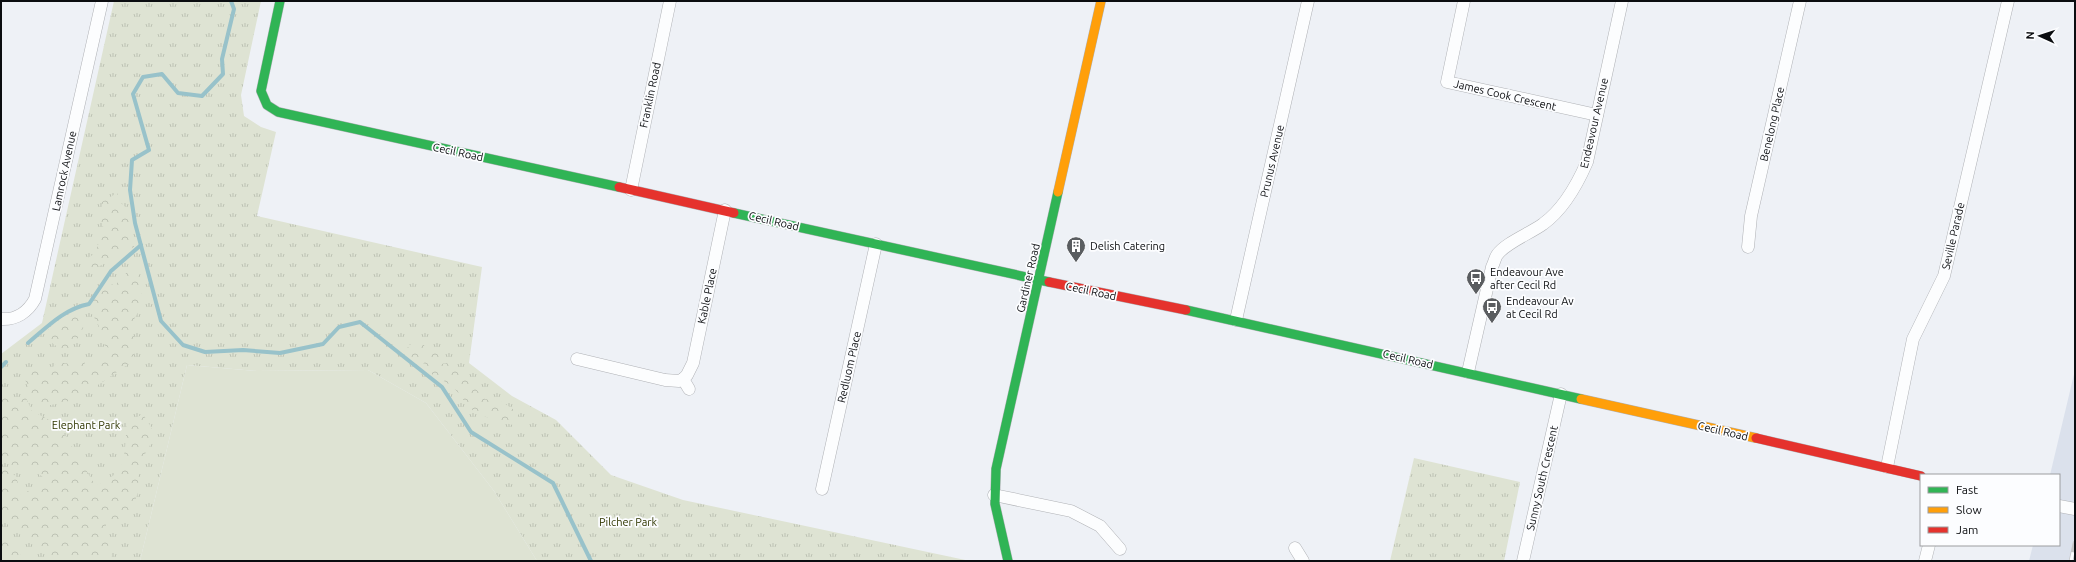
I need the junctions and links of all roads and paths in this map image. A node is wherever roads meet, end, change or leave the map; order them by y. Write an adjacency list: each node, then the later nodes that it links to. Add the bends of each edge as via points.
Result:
1 (102, 1): 16 (street, Lamrock Avenue, via 35,299 26,312)
2 (280, 1): 11 (street, Cecil Road, via 262,86 264,101 278,112)
3 (670, 1): 11 (street, Franklin Road)
4 (1101, 1): 15 (street, Gardiner Road)
5 (1308, 1): 17 (street, Prunus Avenue)
6 (1464, 1): 10 (street, James Cook Crescent, via 1446,82)
7 (1622, 1): 10 (street, Endeavour Avenue)
8 (1800, 1): 14 (street, Benelong Place, via 1751,216)
9 (2008, 1): 21 (street, Seville Parade, via 1944,276 1912,339)
10 (1597, 115): 19 (street, Endeavour Avenue, via 1587,162 1568,198 1543,224 1497,255)
11 (631, 190): 12 (street, Cecil Road)
12 (725, 210): 13 (street, Cecil Road); 18 (street, Kable Place, via 686,384)
13 (876, 244): 15 (street, Cecil Road); 23 (street, Redluom Place)
14 (1748, 247)
15 (1039, 280): 17 (street, Cecil Road); 24 (street, Gardiner Road, via 996,469)
16 (1, 319)
17 (1236, 320): 19 (street, Cecil Road)
18 (577, 359)
19 (1468, 372): 20 (street, Cecil Road)
20 (1560, 394): 21 (street, Cecil Road); 30 (street, Sunny South Crescent)
21 (1887, 467): 22 (street, Cecil Road)
22 (1920, 476)
23 (822, 489)
24 (994, 495): 27 (street, via 1071,511 1100,526); 28 (street, Gardiner Road)
25 (1929, 546): 31 (street)
26 (1296, 548): 29 (street)
27 (1120, 549)
28 (1008, 561)
29 (1303, 561)
30 (1523, 561)
31 (1925, 561)

